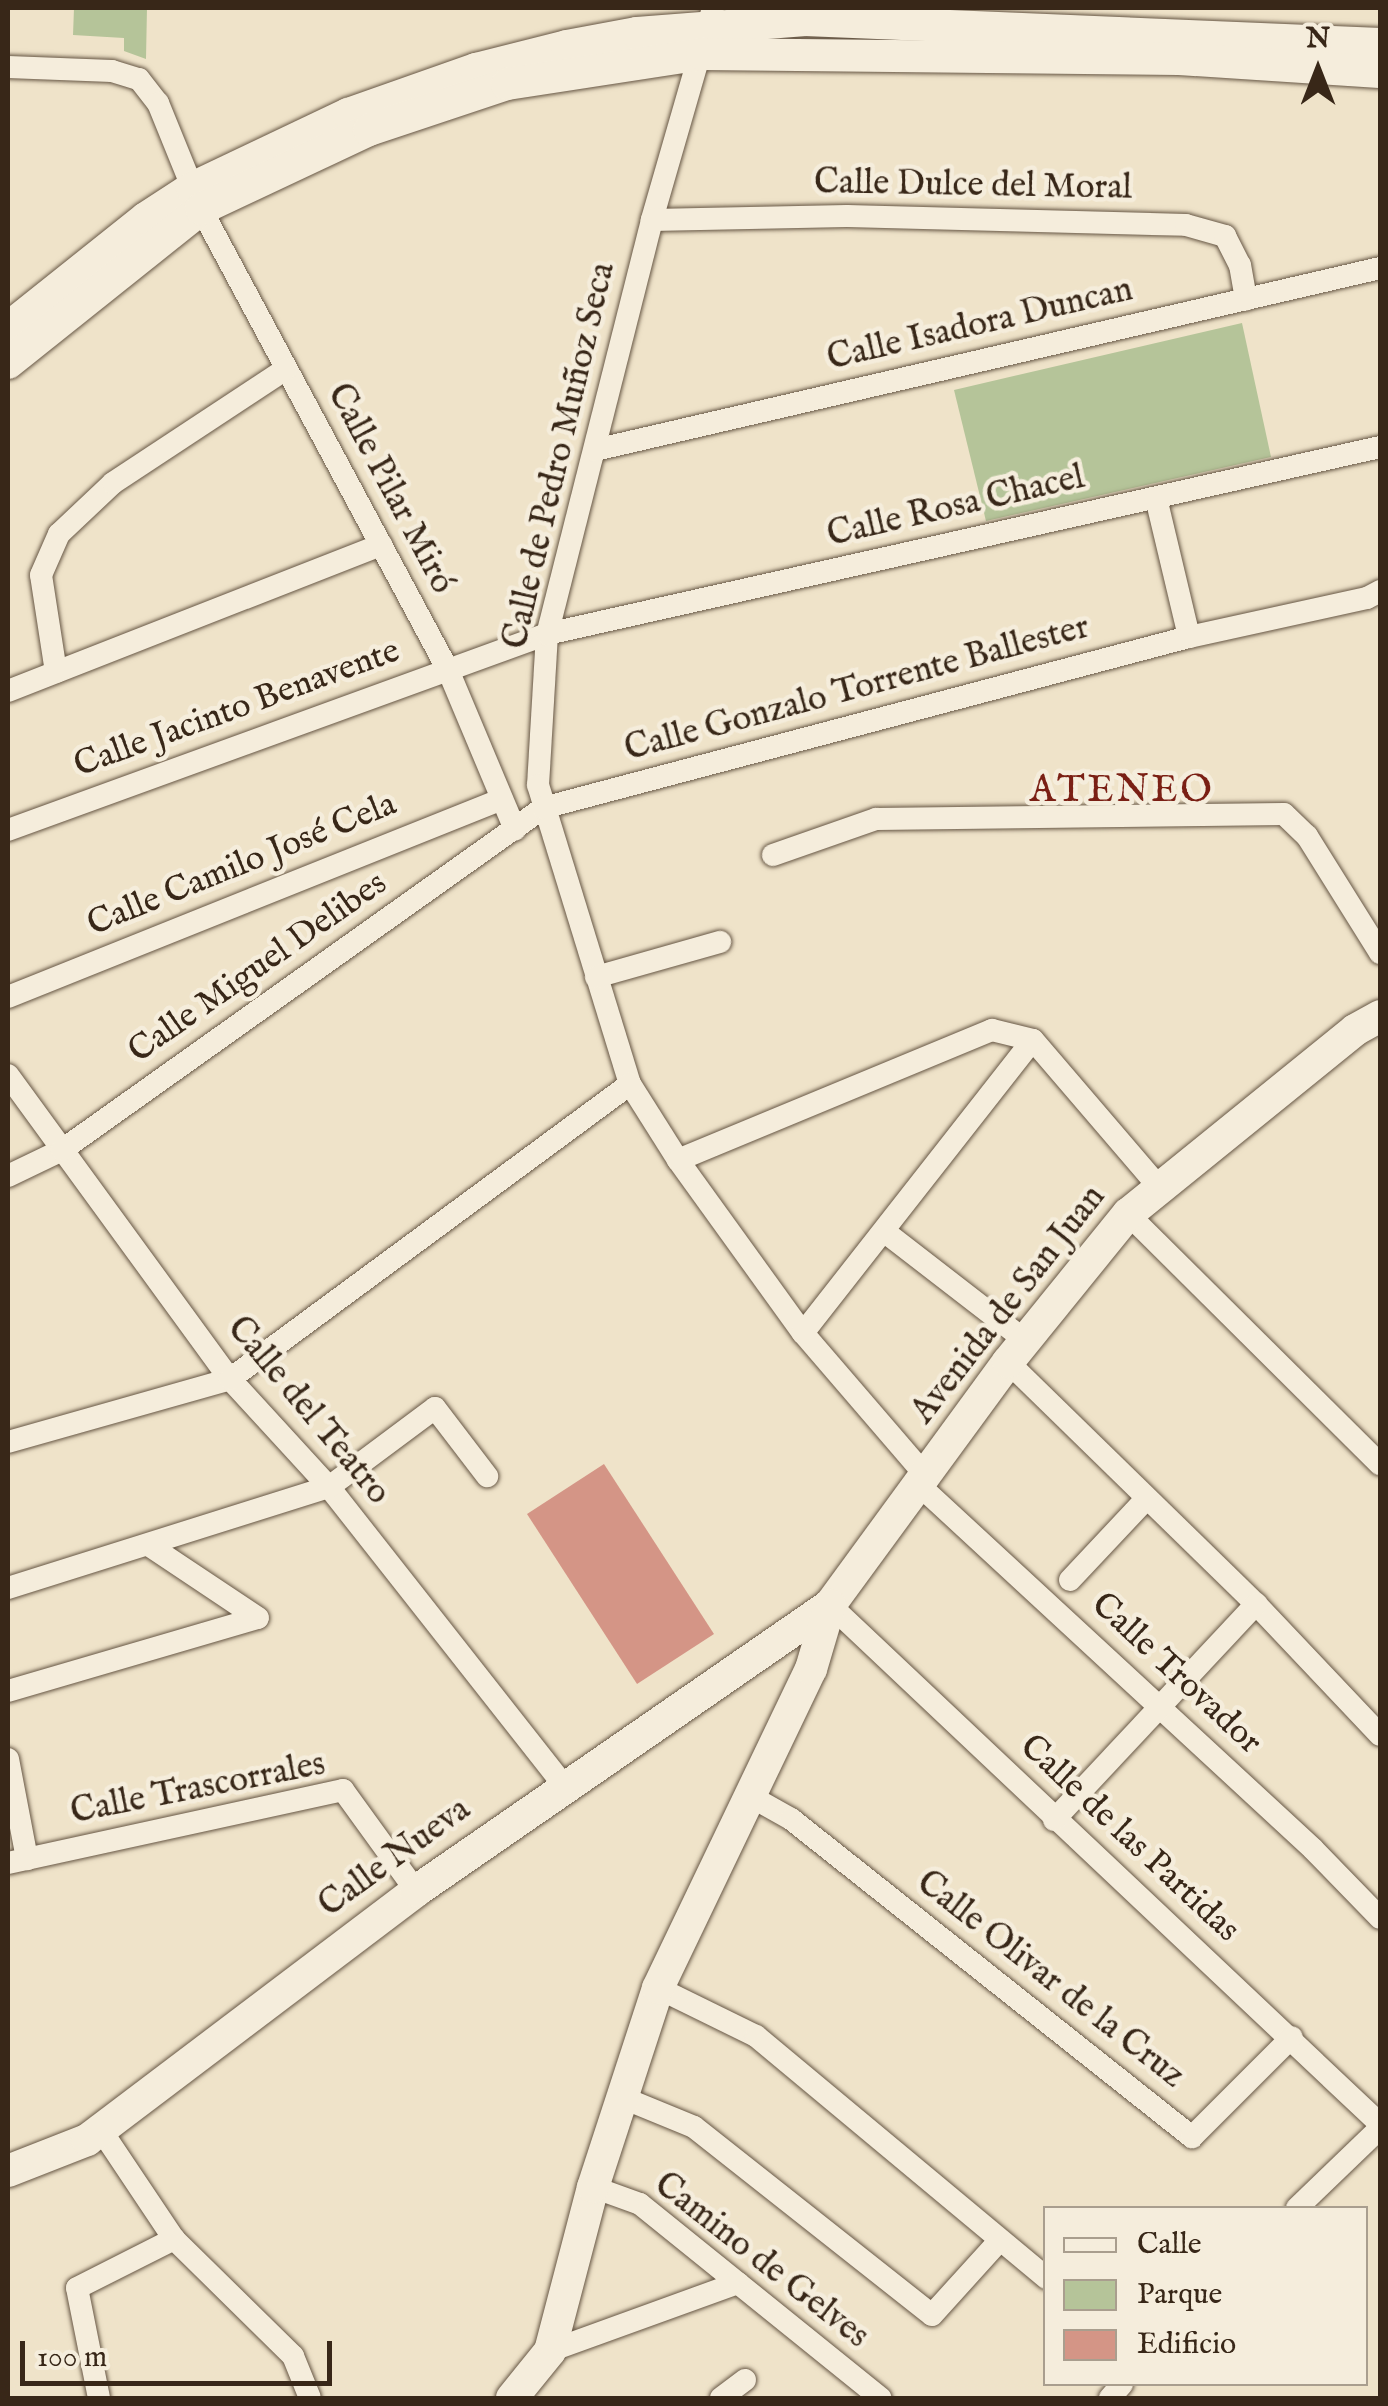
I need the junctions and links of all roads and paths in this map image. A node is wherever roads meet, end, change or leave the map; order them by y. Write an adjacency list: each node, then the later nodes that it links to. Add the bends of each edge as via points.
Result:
1 (708, 29): 2 (street, via 805,20); 4 (street); 5 (street, via 585,42 476,69 348,114); 6 (street, Calle de Pedro Muñoz Seca)
2 (1380, 44)
3 (8, 68): 5 (street, Calle Pilar Miró, via 112,71 140,79 158,104)
4 (1380, 72)
5 (196, 198): 9 (street, via 146,218); 10 (street); 11 (street, Calle Pilar Miró)
6 (652, 220): 8 (street, Calle Dulce del Moral, via 847,216 1186,226 1225,236 1240,265); 13 (street, Calle de Pedro Muñoz Seca)
7 (1380, 268): 8 (street, Calle Isadora Duncan)
8 (1246, 299): 13 (street, Calle Isadora Duncan)
9 (8, 328)
10 (8, 362)
11 (286, 369): 15 (street, Calle Pilar Miró); 20 (street, via 113,484 59,534 41,575)
12 (1380, 446): 14 (street, Calle Rosa Chacel)
13 (596, 450): 17 (street, Calle de Pedro Muñoz Seca)
14 (1156, 498): 17 (street, Calle Rosa Chacel); 18 (street)
15 (380, 545): 19 (street, Calle Pilar Miró); 20 (street)
16 (1380, 591): 18 (street, Calle Gonzalo Torrente Ballester)
17 (547, 634): 19 (street, Calle Jacinto Benavente); 23 (street, Calle de Pedro Muñoz Seca, via 538,785)
18 (1189, 637): 23 (street, Calle Gonzalo Torrente Ballester)
19 (448, 670): 22 (street, Calle Pilar Miró); 25 (street, Calle Jacinto Benavente)
20 (56, 672): 21 (street)
21 (8, 691)
22 (502, 798): 24 (street, Calle Pilar Miró); 30 (street, Calle Camilo José Cela)
23 (543, 808): 24 (street, Calle Miguel Delibes); 29 (street, Calle de Pedro Muñoz Seca)
24 (515, 829): 35 (street, Calle Miguel Delibes)
25 (8, 830)
26 (774, 855): 28 (street, via 876,818 1284,814 1307,836)
27 (720, 942): 29 (street)
28 (1380, 953)
29 (596, 977): 34 (street, Calle de Pedro Muñoz Seca)
30 (8, 996)
31 (1380, 1016): 38 (street, Avenida de San Juan)
32 (1032, 1040): 36 (street, via 992,1030); 38 (street); 40 (street)
33 (8, 1075): 35 (street, Calle del Teatro)
34 (630, 1084): 36 (street, Calle de Pedro Muñoz Seca); 43 (street)
35 (62, 1150): 37 (street, Calle Miguel Delibes); 43 (street, Calle del Teatro)
36 (678, 1160): 41 (street, Calle de Pedro Muñoz Seca)
37 (8, 1176)
38 (1160, 1187): 39 (street, Avenida de San Juan)
39 (1128, 1214): 42 (street, Avenida de San Juan); 45 (street)
40 (884, 1232): 41 (street); 42 (street)
41 (803, 1332): 47 (street, Calle de Pedro Muñoz Seca)
42 (1017, 1351): 47 (street, Avenida de San Juan); 49 (street)
43 (230, 1379): 44 (street); 48 (street, Calle del Teatro)
44 (8, 1442)
45 (1380, 1464)
46 (487, 1476): 48 (street, via 435,1408)
47 (922, 1481): 54 (street, Avenida de San Juan); 58 (street, Calle Trovador)
48 (330, 1487): 50 (street); 61 (street, Calle del Teatro)
49 (1147, 1498): 51 (street); 53 (street)
50 (150, 1546): 52 (street); 57 (street, via 258,1618)
51 (1070, 1580)
52 (8, 1588)
53 (1256, 1604): 58 (street); 59 (street)
54 (830, 1605): 55 (street, Calle Nueva); 56 (street); 63 (street, Calle de las Partidas)
55 (784, 1636): 56 (street); 61 (street, Calle Nueva)
56 (816, 1652): 62 (street)
57 (8, 1691)
58 (1160, 1705): 63 (street); 66 (street, Calle Trovador)
59 (1380, 1736)
60 (8, 1759): 64 (street)
61 (564, 1786): 65 (street, Calle Nueva)
62 (750, 1796): 67 (street); 68 (street, Calle Olivar de la Cruz, via 791,1819 1192,2137)
63 (1054, 1820): 68 (street, Calle de las Partidas)
64 (17, 1861): 65 (street, Calle Trascorrales, via 343,1790)
65 (416, 1891): 71 (street, Calle Nueva)
66 (1380, 1918)
67 (658, 1988): 69 (street); 76 (street, via 756,2036)
68 (1292, 2037): 70 (street, Calle de las Partidas)
69 (621, 2097): 73 (street); 76 (street, via 694,2127 932,2315)
70 (1380, 2126): 74 (street)
71 (101, 2130): 72 (street, Calle Nueva); 75 (street)
72 (8, 2170)
73 (593, 2187): 78 (street, Camino de Gelves, via 640,2204); 79 (street)
74 (1299, 2206)
75 (174, 2239): 81 (street, via 77,2288); 82 (street, via 294,2356)
76 (1000, 2240): 77 (street)
77 (1043, 2276)
78 (738, 2283): 79 (street); 85 (street, Camino de Gelves)
79 (550, 2351): 83 (street)
80 (745, 2380): 84 (street)
81 (99, 2398)
82 (310, 2398)
83 (512, 2398)
84 (721, 2398)
85 (880, 2398)

